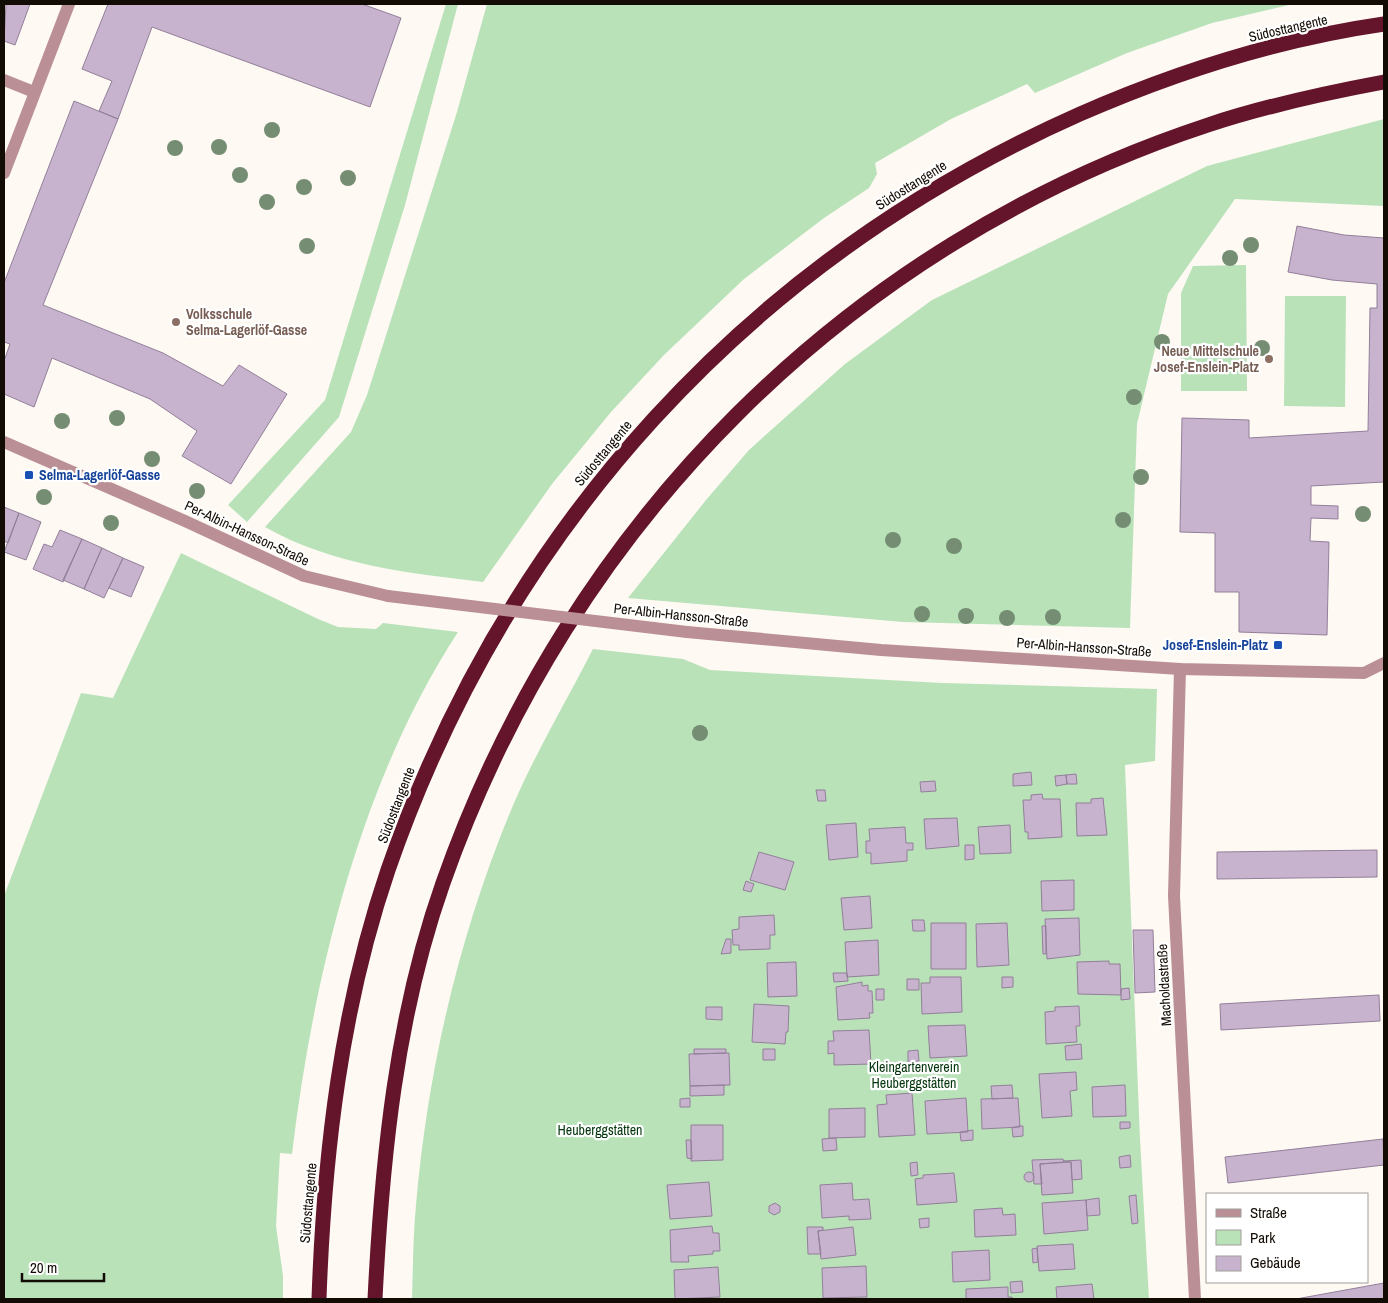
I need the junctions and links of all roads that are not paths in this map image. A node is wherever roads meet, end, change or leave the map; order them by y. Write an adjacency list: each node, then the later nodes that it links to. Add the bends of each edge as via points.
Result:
1 (69, 4): 5 (street)
2 (1384, 24): 10 (highway, Südosttangente, via 1320,36 1187,73 1115,99 968,170 893,214 824,262 764,310 655,418 589,495 544,556 477,666 446,726 387,874 361,965 341,1061 322,1217)
3 (4, 80): 5 (street)
4 (1384, 82): 11 (highway, via 1313,96 1208,125 1065,182 999,216 873,298 794,360 695,458 637,525 597,580 532,684 499,746 442,886 422,954 397,1067 380,1202)
5 (34, 92): 6 (street)
6 (4, 173)
7 (4, 442): 9 (street, Per-Albin-Hansson-Straße, bridge, via 185,520 304,576 388,596 687,632 881,650)
8 (1384, 663): 9 (street, Per-Albin-Hansson-Straße, via 1364,673)
9 (1180, 668): 12 (street, Macholdastraße, via 1174,896)
10 (319, 1299)
11 (375, 1299)
12 (1195, 1299)

